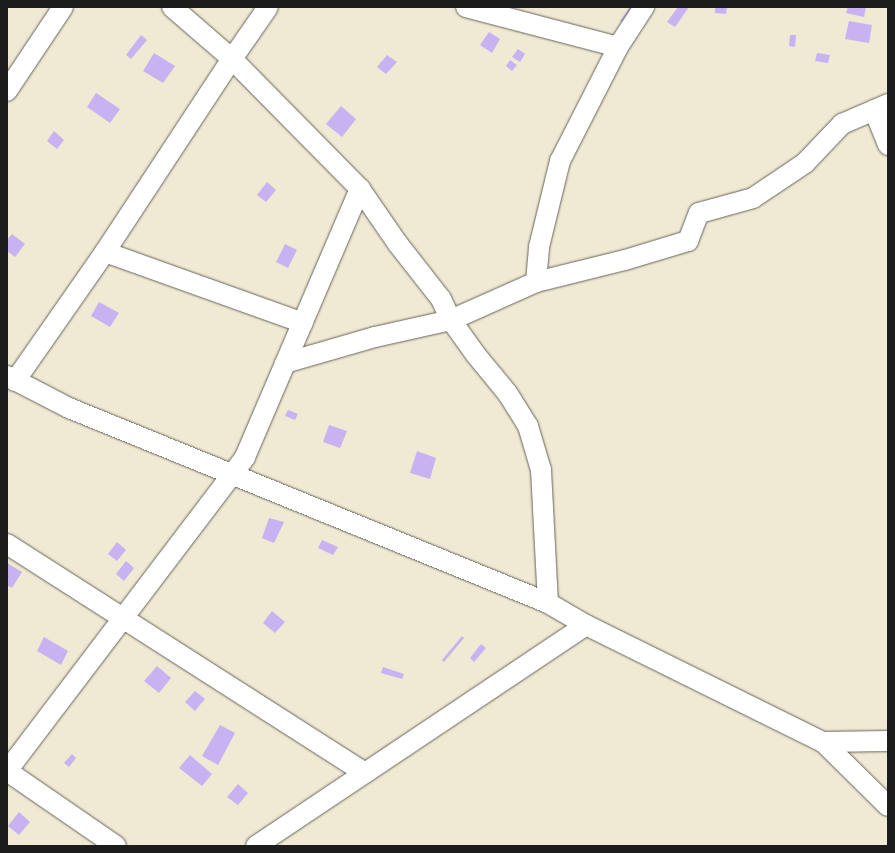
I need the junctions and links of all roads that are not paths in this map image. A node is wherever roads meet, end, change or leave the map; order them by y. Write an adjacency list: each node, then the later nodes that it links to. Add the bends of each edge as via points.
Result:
1 (63, 7): 8 (street)
2 (172, 7): 7 (street)
3 (268, 7): 7 (street)
4 (466, 7): 6 (street)
5 (644, 7): 6 (street)
6 (618, 47): 13 (street, via 560,161 539,247)
7 (232, 59): 11 (street); 12 (street)
8 (7, 91)
9 (881, 107): 10 (street); 13 (street, via 842,124 806,163 753,198 699,213 688,241)
10 (888, 145)
11 (360, 189): 14 (street, via 398,244 441,299); 15 (street)
12 (105, 252): 15 (street); 17 (street)
13 (536, 282): 14 (street)
14 (451, 320): 16 (street, via 375,337); 20 (street, via 508,394 528,426 541,470)
15 (303, 323): 16 (street)
16 (285, 363): 18 (street, via 245,457)
17 (11, 379): 18 (street, via 69,408)
18 (232, 475): 20 (street); 21 (street)
19 (7, 544): 21 (street)
20 (548, 603): 22 (street)
21 (123, 618): 25 (street); 26 (street)
22 (586, 625): 24 (street); 26 (street)
23 (888, 741): 24 (street)
24 (823, 742): 27 (street)
25 (7, 771): 28 (street)
26 (365, 773): 29 (street)
27 (888, 806)
28 (116, 846)
29 (256, 846)

